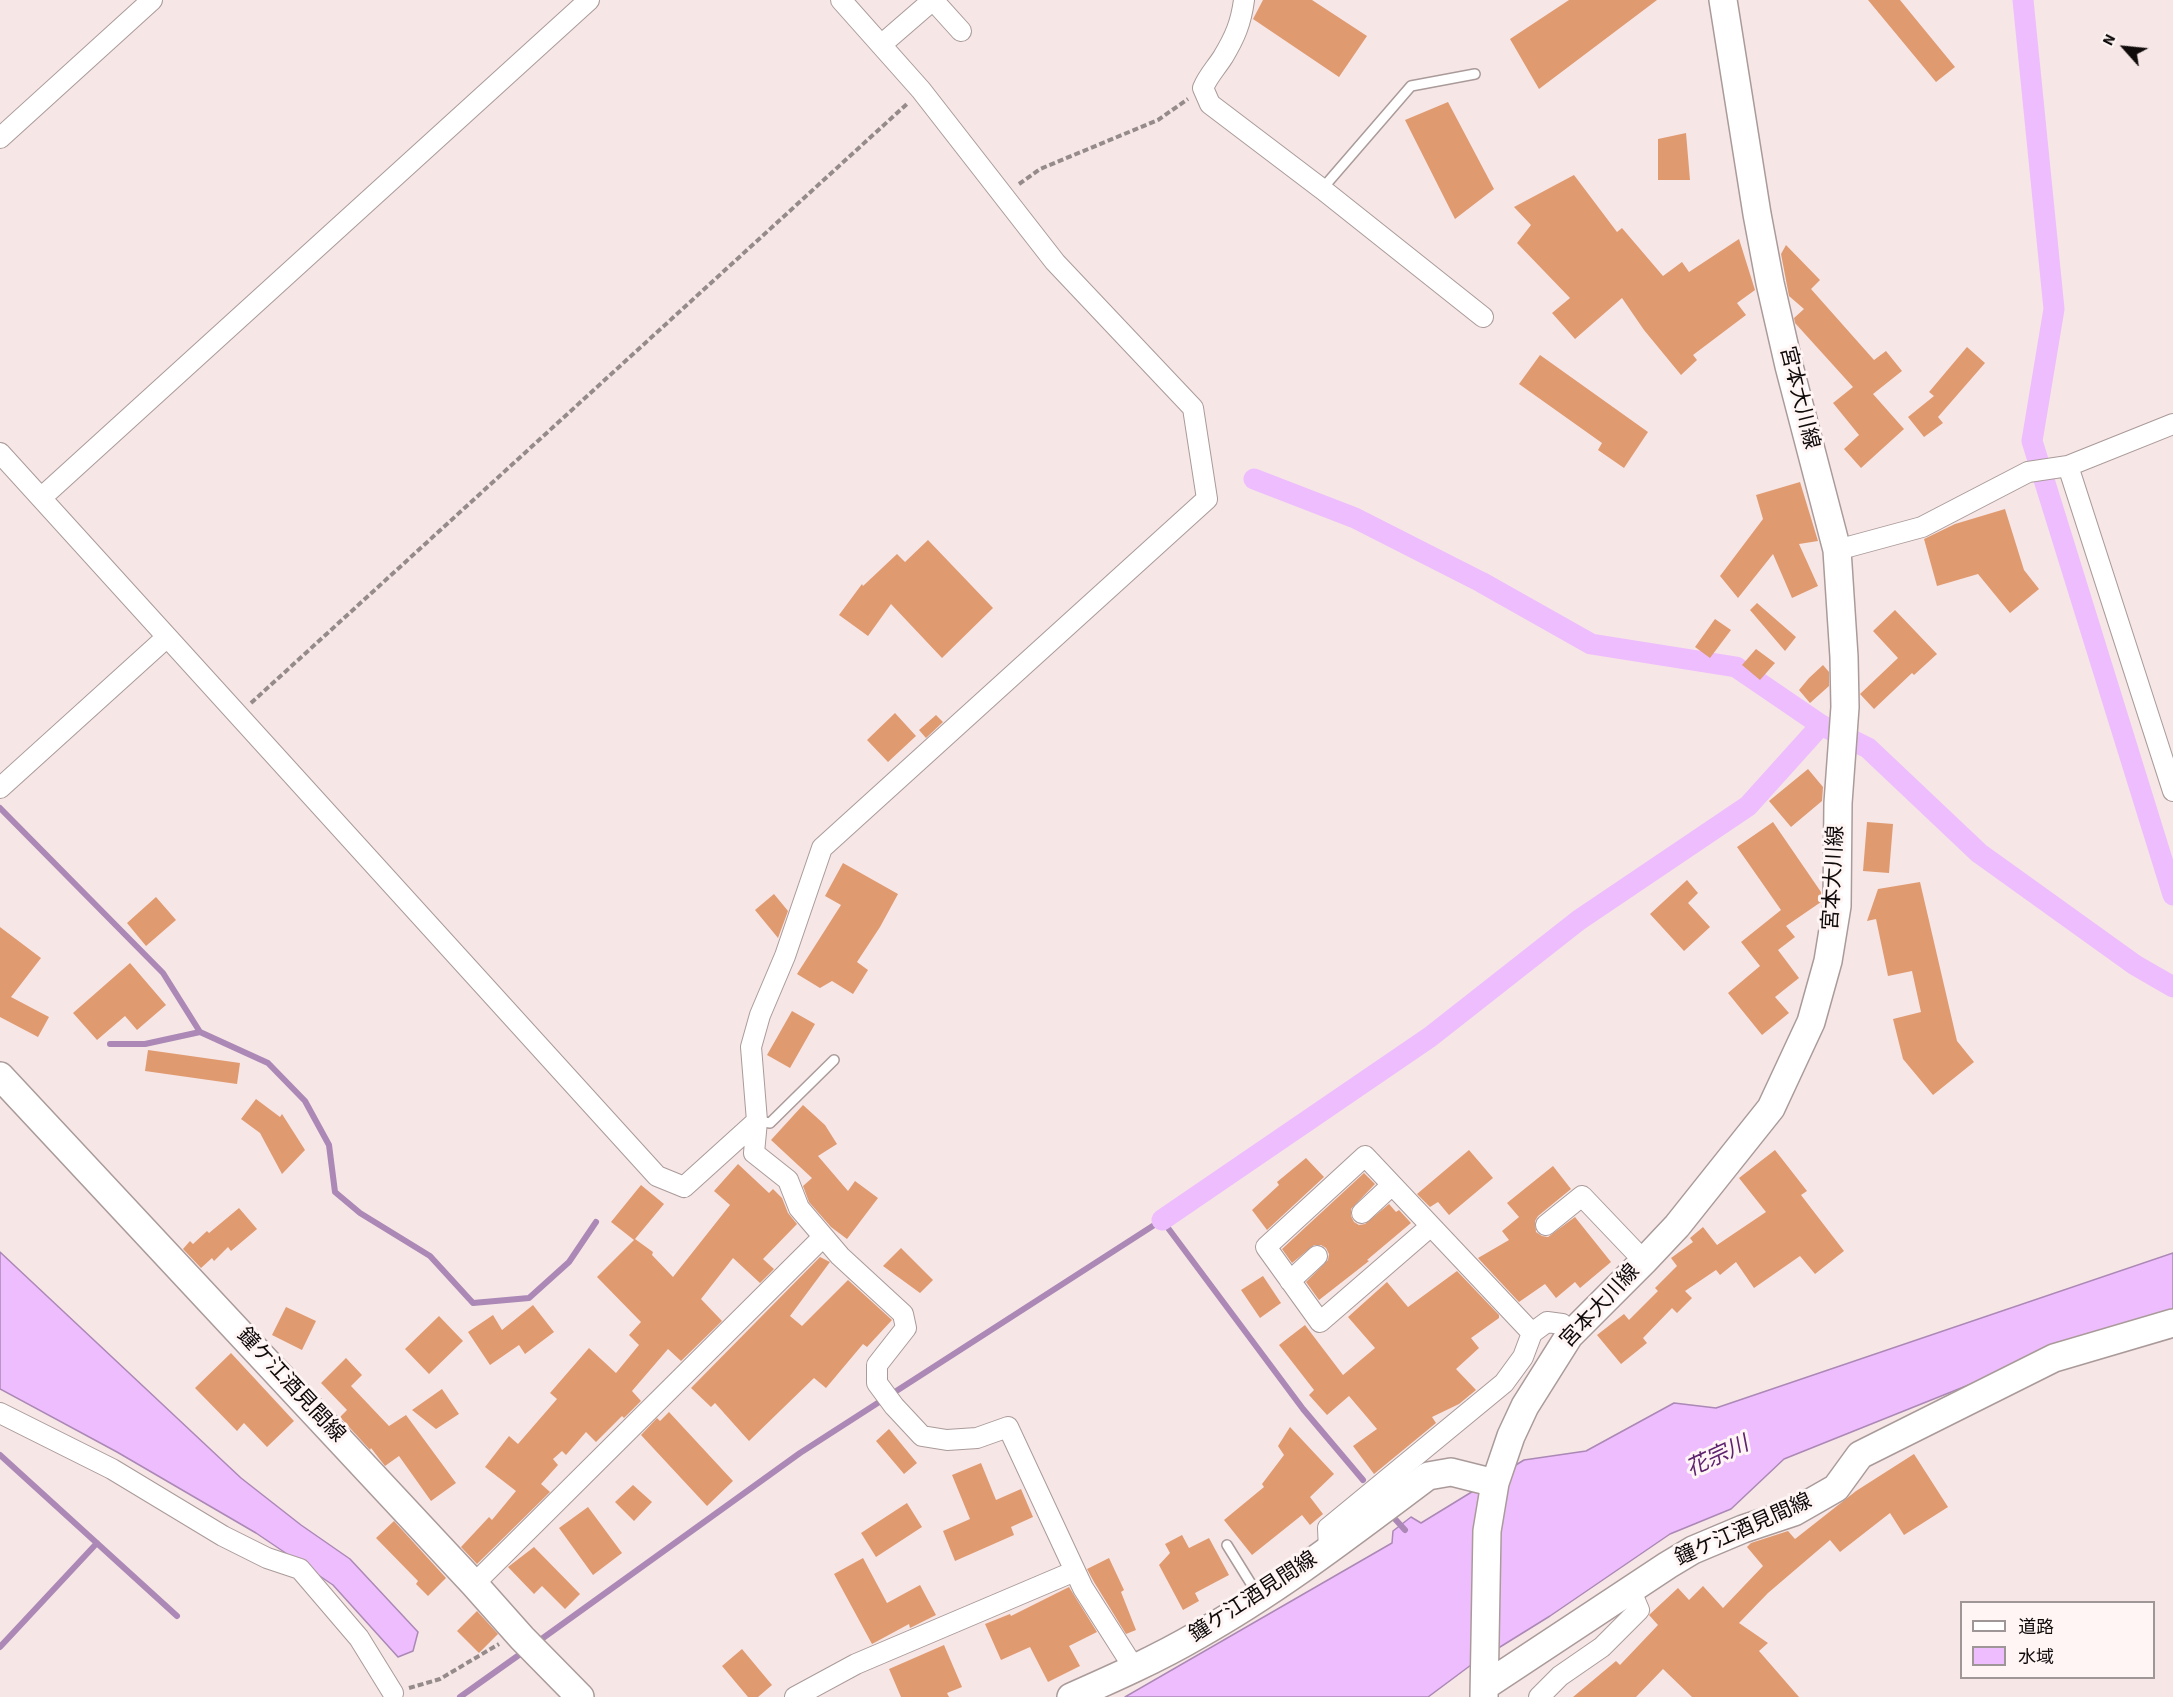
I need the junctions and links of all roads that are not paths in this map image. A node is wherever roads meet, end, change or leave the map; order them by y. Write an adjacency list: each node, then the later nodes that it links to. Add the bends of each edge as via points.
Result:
1 (152, 0): 10 (street)
2 (589, 0): 16 (street)
3 (841, 0): 8 (street)
4 (933, 0): 7 (street); 8 (street)
5 (1244, 0): 11 (street, via 1241,22 1203,88 1210,104)
6 (1723, 0): 17 (main road, 宮本大川線, via 1770,283)
7 (961, 31)
8 (881, 45): 23 (street, via 921,90 1055,262 1194,408 1207,500 822,848 751,1047)
9 (1475, 74): 11 (lane, via 1411,86)
10 (0, 138)
11 (1322, 189): 12 (street)
12 (1483, 317)
13 (2173, 424): 15 (street)
14 (0, 453): 16 (street)
15 (2060, 467): 17 (street, via 2028,472 1922,527); 20 (street)
16 (41, 498): 18 (street)
17 (1837, 550): 30 (main road, 宮本大川線, via 1845,707 1838,803 1837,906 1828,961 1811,1022 1771,1108 1677,1226)
18 (167, 637): 19 (street); 23 (street, via 657,1176 684,1187)
19 (0, 788)
20 (2173, 791)
21 (834, 1060): 23 (lane, via 770,1123)
22 (0, 1076): 40 (main road, 鐘ケ江酒見間線)
23 (757, 1121): 28 (street, via 754,1153 788,1180 799,1208)
24 (1392, 1185): 25 (street); 27 (street); 31 (street, via 1365,1156 1266,1247)
25 (1362, 1213)
26 (1546, 1225): 30 (street, via 1582,1196)
27 (1431, 1226): 31 (street, via 1320,1322); 33 (street)
28 (823, 1237): 39 (street, via 903,1314 906,1328 877,1365 878,1383 894,1406 922,1436 947,1440 977,1438 1008,1427); 40 (street)
29 (1317, 1257): 31 (street)
30 (1644, 1261): 34 (main road, 宮本大川線)
31 (1290, 1281)
32 (2173, 1323): 41 (main road, 鐘ケ江酒見間線, via 2054,1358 1860,1455 1836,1488 1794,1512 1693,1550)
33 (1532, 1333): 34 (street, via 1547,1322 1562,1324); 38 (street, via 1523,1357 1504,1383 1328,1528)
34 (1569, 1336): 36 (main road, 宮本大川線, via 1525,1406)
35 (0, 1413): 45 (street, via 112,1468 223,1536 300,1569 359,1638)
36 (1492, 1475): 38 (main road, 鐘ケ江酒見間線, via 1451,1472 1428,1476); 44 (main road, 宮本大川線)
37 (1227, 1545): 42 (lane)
38 (1329, 1550): 42 (main road, 鐘ケ江酒見間線)
39 (1075, 1571): 43 (street); 47 (street, via 856,1664)
40 (474, 1584): 46 (main road, 鐘ケ江酒見間線)
41 (1630, 1589): 44 (main road, 鐘ケ江酒見間線); 49 (street, via 1639,1610 1602,1647 1560,1676)
42 (1259, 1597): 43 (main road, 鐘ケ江酒見間線)
43 (1134, 1668): 48 (main road, 鐘ケ江酒見間線)
44 (1480, 1688)
45 (393, 1693)
46 (580, 1697)
47 (795, 1697)
48 (1071, 1697)
49 (1539, 1697)

